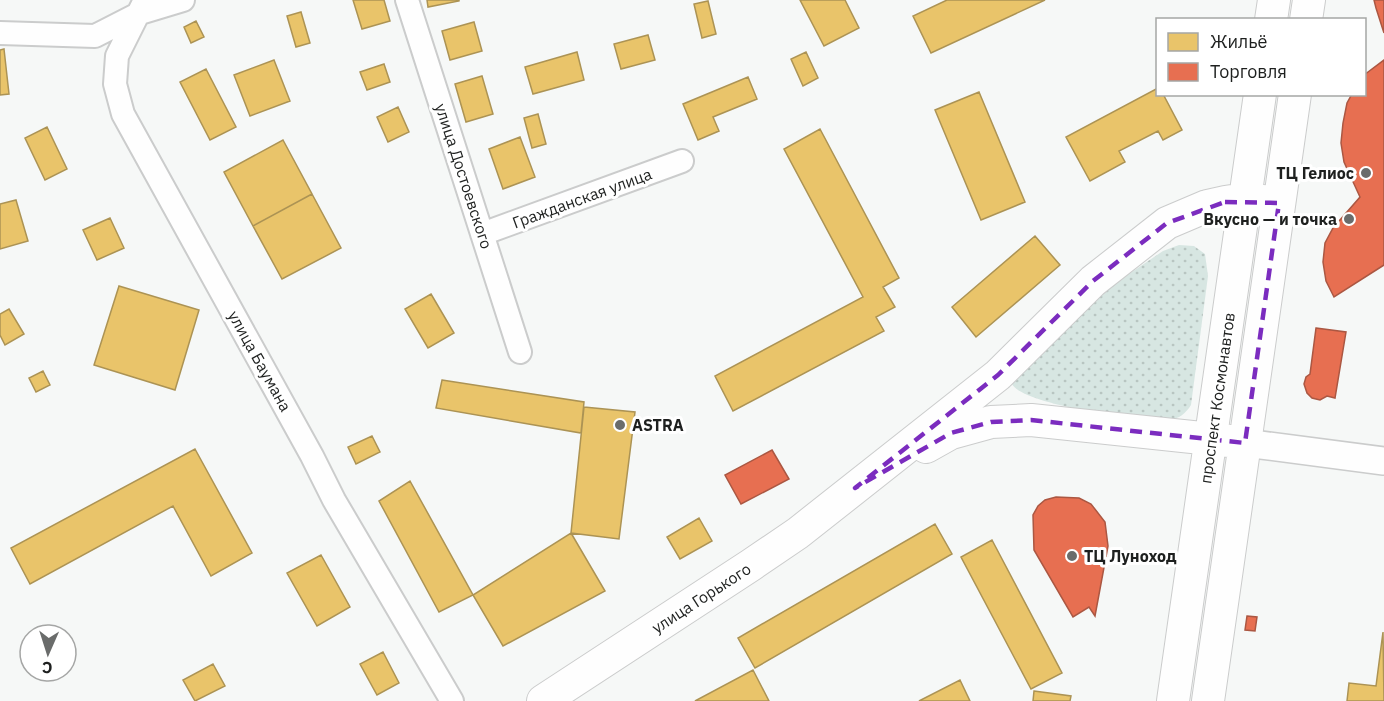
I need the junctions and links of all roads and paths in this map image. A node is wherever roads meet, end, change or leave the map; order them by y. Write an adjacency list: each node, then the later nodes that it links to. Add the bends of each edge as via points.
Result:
1 (183, 0): 5 (street)
2 (407, 0): 14 (street, улица Достоевского)
3 (1274, 0): 6 (main road)
4 (1308, 0): 7 (main road)
5 (143, 6): 8 (street, via 95,36); 22 (street, улица Баумана, via 117,56 115,84 123,114 334,500)
6 (1271, 18)
7 (1306, 18)
8 (0, 33)
9 (1260, 96): 12 (main road, проспект Космонавтов)
10 (1295, 96): 13 (main road, проспект Космонавтов)
11 (682, 161): 14 (street, Гражданская улица)
12 (1245, 199): 13 (main road); 16 (main road, via 1207,206 1167,223 1093,281); 18 (main road, проспект Космонавтов)
13 (1280, 203): 19 (main road, проспект Космонавтов)
14 (482, 234): 15 (street, улица Достоевского)
15 (520, 352)
16 (998, 375): 17 (main road, via 1000,392); 21 (main road)
17 (1031, 420): 18 (main road); 21 (main road, via 991,422 951,433)
18 (1211, 439): 19 (main road); 24 (main road, проспект Космонавтов)
19 (1245, 443): 20 (street); 25 (main road, проспект Космонавтов)
20 (1384, 461)
21 (855, 488): 23 (main road, улица Горького, via 752,565)
22 (452, 701)
23 (543, 701)
24 (1173, 701)
25 (1208, 701)

